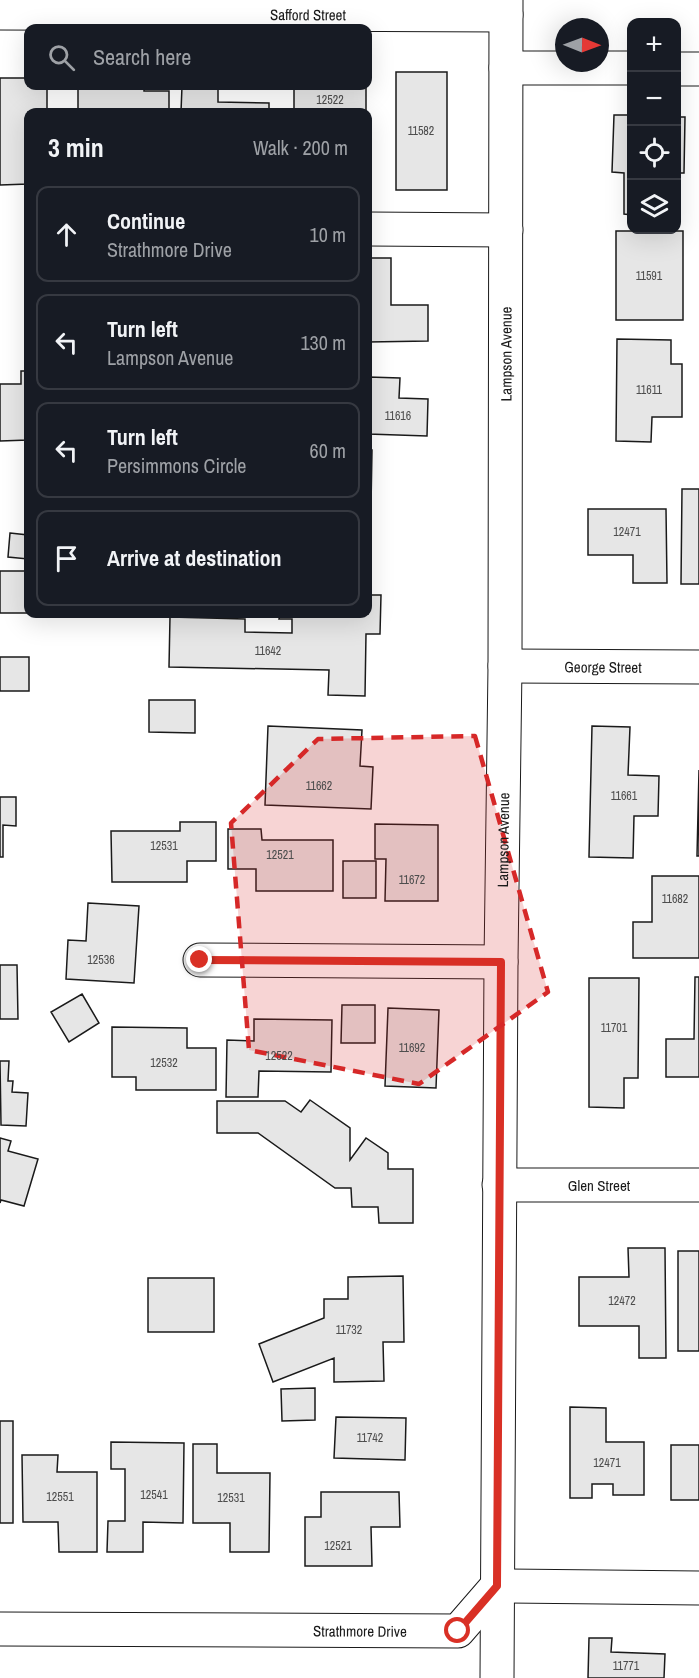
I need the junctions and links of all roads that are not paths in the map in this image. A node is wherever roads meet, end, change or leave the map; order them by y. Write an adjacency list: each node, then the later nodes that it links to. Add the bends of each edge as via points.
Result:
1 (506, 7): 2 (street, Safford Street); 3 (street, Lampson Avenue)
2 (0, 13)
3 (506, 68): 4 (street); 8 (street, Lampson Avenue)
4 (627, 69)
5 (681, 69): 6 (street)
6 (699, 69)
7 (372, 230): 8 (street)
8 (506, 230): 9 (street, Lampson Avenue)
9 (505, 666): 10 (street, George Street); 12 (street, Lampson Avenue)
10 (699, 667)
11 (200, 960): 12 (street)
12 (501, 962): 13 (street, Lampson Avenue)
13 (499, 1185): 14 (street, Glen Street); 15 (street, Lampson Avenue)
14 (699, 1185)
15 (497, 1586): 16 (street); 17 (street, Strathmore Drive, via 458,1631); 18 (street, Lampson Avenue)
16 (699, 1588)
17 (0, 1629)
18 (497, 1678)

